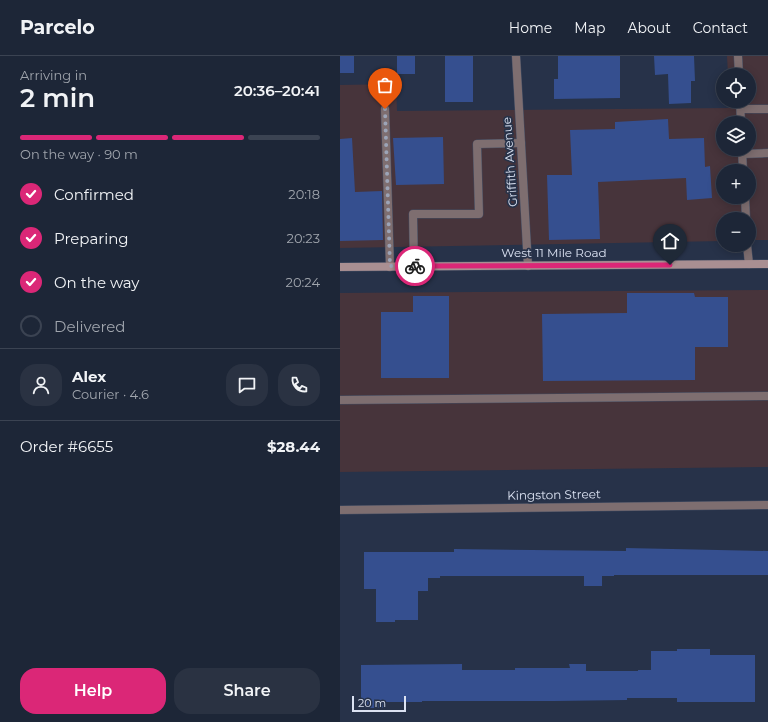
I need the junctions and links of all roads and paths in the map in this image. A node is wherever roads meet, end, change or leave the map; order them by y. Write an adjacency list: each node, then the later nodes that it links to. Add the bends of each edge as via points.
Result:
1 (516, 56): 7 (street, Griffith Avenue)
2 (738, 56): 3 (street)
3 (739, 68)
4 (756, 107): 6 (street)
5 (385, 109): 13 (street)
6 (768, 109)
7 (521, 143): 14 (street, via 477,144 479,214 414,214); 15 (street, Griffith Avenue)
8 (756, 153): 9 (street)
9 (768, 153)
10 (748, 252): 11 (street)
11 (749, 264): 12 (main road, West 11 Mile Road); 15 (main road, West 11 Mile Road)
12 (768, 264)
13 (390, 266): 14 (main road, West 11 Mile Road); 16 (main road, West 11 Mile Road)
14 (414, 266): 15 (main road, West 11 Mile Road)
15 (528, 266)
16 (340, 267)
17 (768, 396): 18 (street)
18 (340, 400)
19 (768, 505): 20 (street, Kingston Street)
20 (340, 510)

